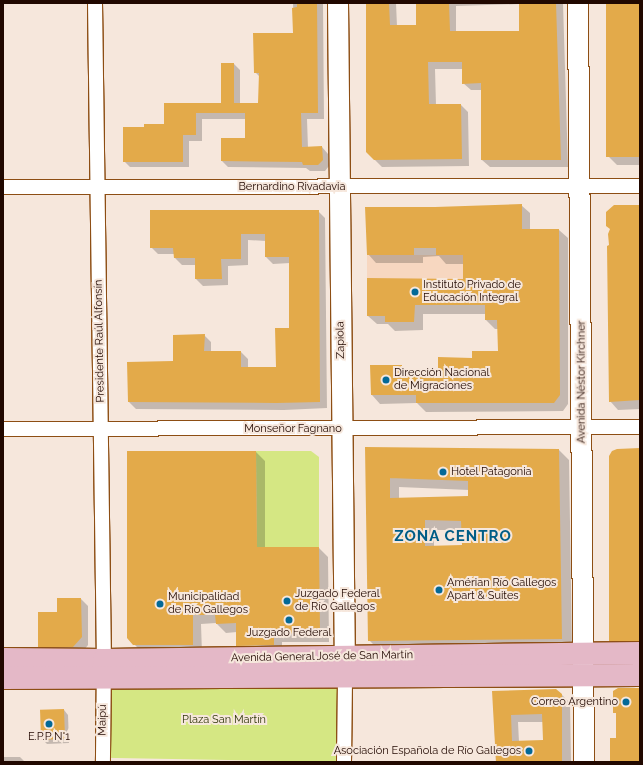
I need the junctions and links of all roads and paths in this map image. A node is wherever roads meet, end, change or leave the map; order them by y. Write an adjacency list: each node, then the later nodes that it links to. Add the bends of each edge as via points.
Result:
1 (95, 3): 8 (street, Presidente Raúl Alfonsín)
2 (338, 3): 4 (main road, Zapiola)
3 (578, 3): 5 (main road, Avenida Néstor Kirchner)
4 (339, 186): 5 (street, Bernardino Rivadavia); 8 (street, Bernardino Rivadavia); 13 (main road, Zapiola)
5 (581, 186): 6 (street, Bernardino Rivadavia); 9 (main road, Avenida Néstor Kirchner)
6 (640, 186)
7 (3, 187): 8 (street, Bernardino Rivadavia)
8 (97, 187): 11 (street, Presidente Raúl Alfonsín)
9 (583, 427): 10 (street, Monseñor Fagnano); 13 (street, Monseñor Fagnano); 14 (main road, Avenida Néstor Kirchner)
10 (640, 427)
11 (101, 428): 12 (street, Monseñor Fagnano); 13 (street, Monseñor Fagnano); 18 (street, Presidente Raúl Alfonsín)
12 (3, 429)
13 (342, 429): 17 (main road, Zapiola)
14 (583, 653): 15 (main road, Avenida General José de San Martín); 17 (main road, Avenida General José de San Martín); 20 (main road, Avenida Néstor Kirchner)
15 (640, 653)
16 (3, 659): 18 (main road, Avenida General José de San Martín)
17 (344, 667): 18 (main road, Avenida General José de San Martín); 20 (main road, Avenida General José de San Martín); 23 (street)
18 (104, 669): 21 (main road, Avenida General José de San Martín); 22 (street, Maipú)
19 (640, 675): 20 (main road, Avenida General José de San Martín)
20 (583, 676): 24 (main road, Avenida Néstor Kirchner)
21 (3, 678)
22 (103, 762)
23 (344, 762)
24 (584, 762)

